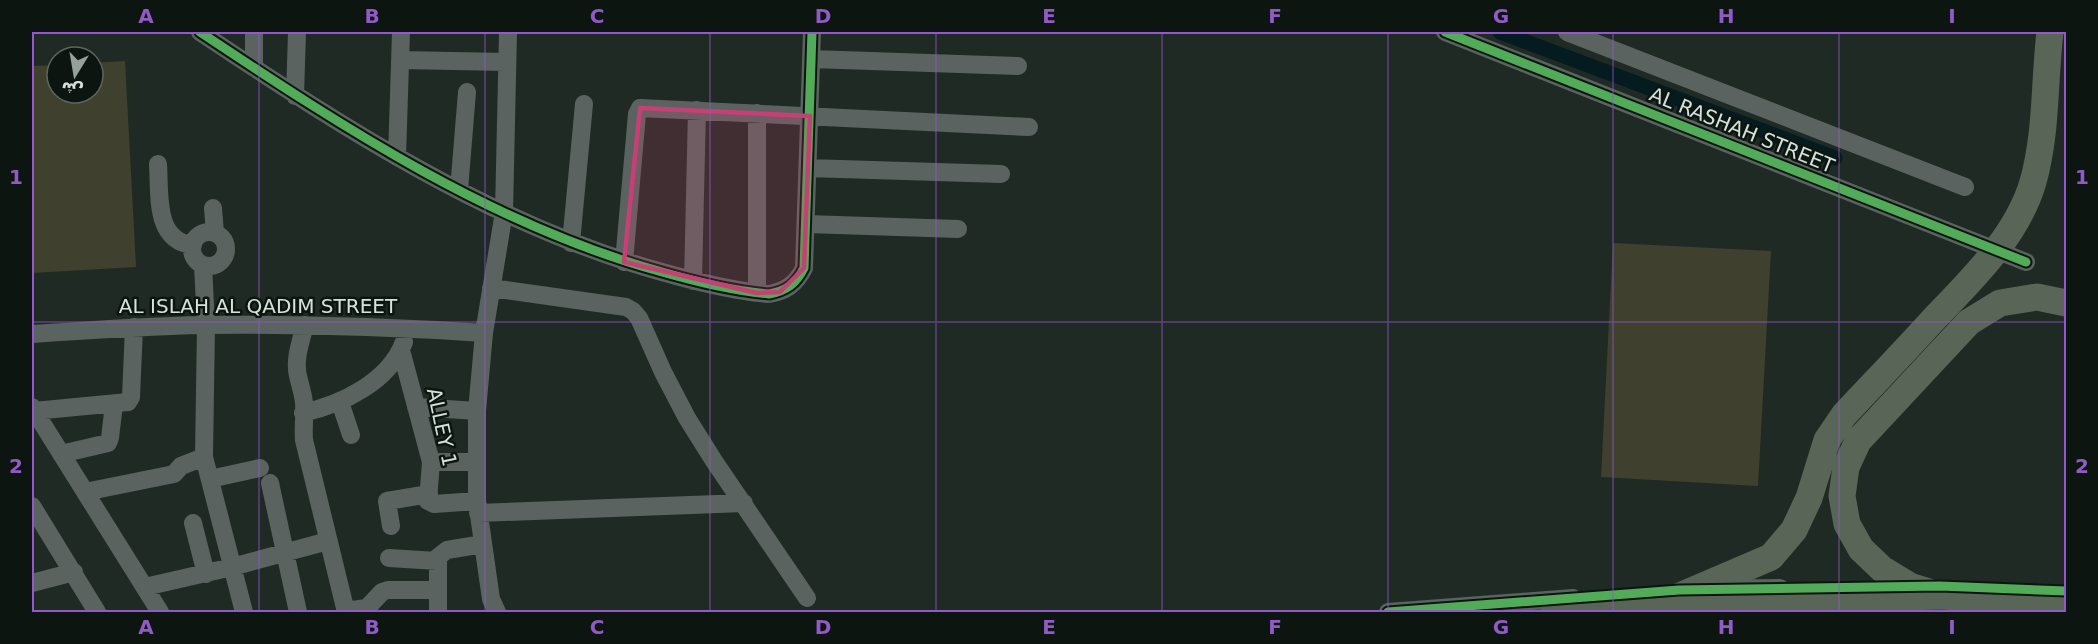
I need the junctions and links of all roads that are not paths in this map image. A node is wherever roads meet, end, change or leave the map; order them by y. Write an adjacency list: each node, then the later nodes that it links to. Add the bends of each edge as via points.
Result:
1 (203, 32): 14 (street)
2 (254, 32): 14 (street)
3 (297, 32): 16 (street)
4 (401, 32): 11 (street)
5 (508, 32): 12 (street)
6 (812, 32): 10 (street)
7 (1444, 32): 36 (street, AL RASHAH STREET)
8 (1567, 32): 26 (street, AL RASHAH STREET)
9 (2050, 32): 83 (highway, via 2041,149 2033,184 1998,247 1844,415 1827,440 1809,498 1794,530 1771,557)
10 (812, 59): 13 (street); 20 (street)
11 (400, 60): 12 (street); 22 (street)
12 (507, 62): 29 (street)
13 (1018, 66)
14 (254, 68): 16 (street)
15 (467, 92): 27 (street)
16 (296, 96): 22 (street)
17 (584, 104): 33 (street)
18 (697, 110): 19 (street); 35 (street, via 643,107 637,111); 38 (street)
19 (757, 113): 20 (street); 40 (street)
20 (810, 116): 21 (street); 24 (street)
21 (1029, 127)
22 (397, 157): 27 (street)
23 (158, 164): 34 (street, via 166,231 172,239)
24 (808, 168): 25 (street); 30 (street)
25 (1001, 174)
26 (1965, 187)
27 (459, 190): 29 (street)
28 (213, 208): 32 (street)
29 (504, 212): 33 (street); 39 (street)
30 (807, 224): 31 (street); 40 (street, via 806,257 798,279 780,292)
31 (958, 230)
32 (215, 233): 34 (street, via 198,236); 37 (street, via 226,246 224,257 215,265)
33 (571, 243): 35 (street)
34 (193, 245): 37 (street, via 194,257)
35 (624, 262): 38 (street)
36 (2026, 262)
37 (203, 265): 42 (street)
38 (693, 281): 40 (street)
39 (491, 288): 46 (street); 63 (street, via 633,311 687,418)
40 (757, 293)
41 (2067, 303): 80 (highway, via 2037,297 2000,303 1969,322 1858,441 1846,467 1842,496 1847,524 1861,549 1882,569 1910,586)
42 (206, 325): 43 (street, AL ISLAH AL QADIM STREET); 44 (street, AL ISLAH AL QADIM STREET); 57 (street)
43 (305, 325): 45 (street, AL ISLAH AL QADIM STREET); 54 (street, via 297,360)
44 (135, 327): 47 (street, AL ISLAH AL QADIM STREET); 50 (street, via 131,397 125,403)
45 (409, 328): 46 (street, AL ISLAH AL QADIM STREET); 48 (street)
46 (484, 333): 53 (street)
47 (32, 334)
48 (401, 350): 49 (street, via 374,380); 51 (street, ALLEY 1)
49 (340, 402): 54 (street); 55 (street)
50 (114, 404): 52 (street); 56 (street, via 108,443)
51 (416, 407): 53 (street); 58 (street, ALLEY 1)
52 (33, 409): 56 (street)
53 (477, 411): 59 (street)
54 (303, 413): 68 (street, via 304,440)
55 (351, 435)
56 (61, 454): 61 (street)
57 (204, 457): 60 (street); 61 (street, via 181,466 174,474)
58 (431, 462): 59 (street); 62 (street, ALLEY 1)
59 (475, 462): 65 (street)
60 (210, 480): 70 (street, via 265,476); 73 (street)
61 (85, 492): 77 (street)
62 (429, 494): 65 (street, ALLEY 1, via 432,504); 67 (street, via 387,501)
63 (744, 503): 65 (street); 81 (street)
64 (32, 506): 74 (street)
65 (477, 507): 69 (street)
66 (193, 523): 75 (street)
67 (391, 526)
68 (328, 541): 70 (street); 84 (street)
69 (483, 544): 72 (street, via 447,550); 90 (street, via 491,599)
70 (285, 553): 73 (street); 88 (street)
71 (389, 558): 72 (street)
72 (437, 561): 78 (street)
73 (232, 567): 75 (street); 87 (street)
74 (74, 572): 76 (street); 85 (street)
75 (206, 574): 77 (street)
76 (32, 583)
77 (145, 587): 86 (street)
78 (437, 590): 84 (street, via 388,590 367,608); 89 (street)
79 (2066, 591): 91 (street, via 1929,586 1679,590)
80 (1939, 596): 82 (highway); 83 (highway)
81 (807, 598)
82 (2067, 602)
83 (1659, 605): 92 (highway)
84 (345, 611)
85 (97, 612)
86 (160, 612)
87 (244, 612)
88 (298, 612)
89 (438, 612)
90 (497, 612)
91 (1388, 612)
92 (1554, 612)

